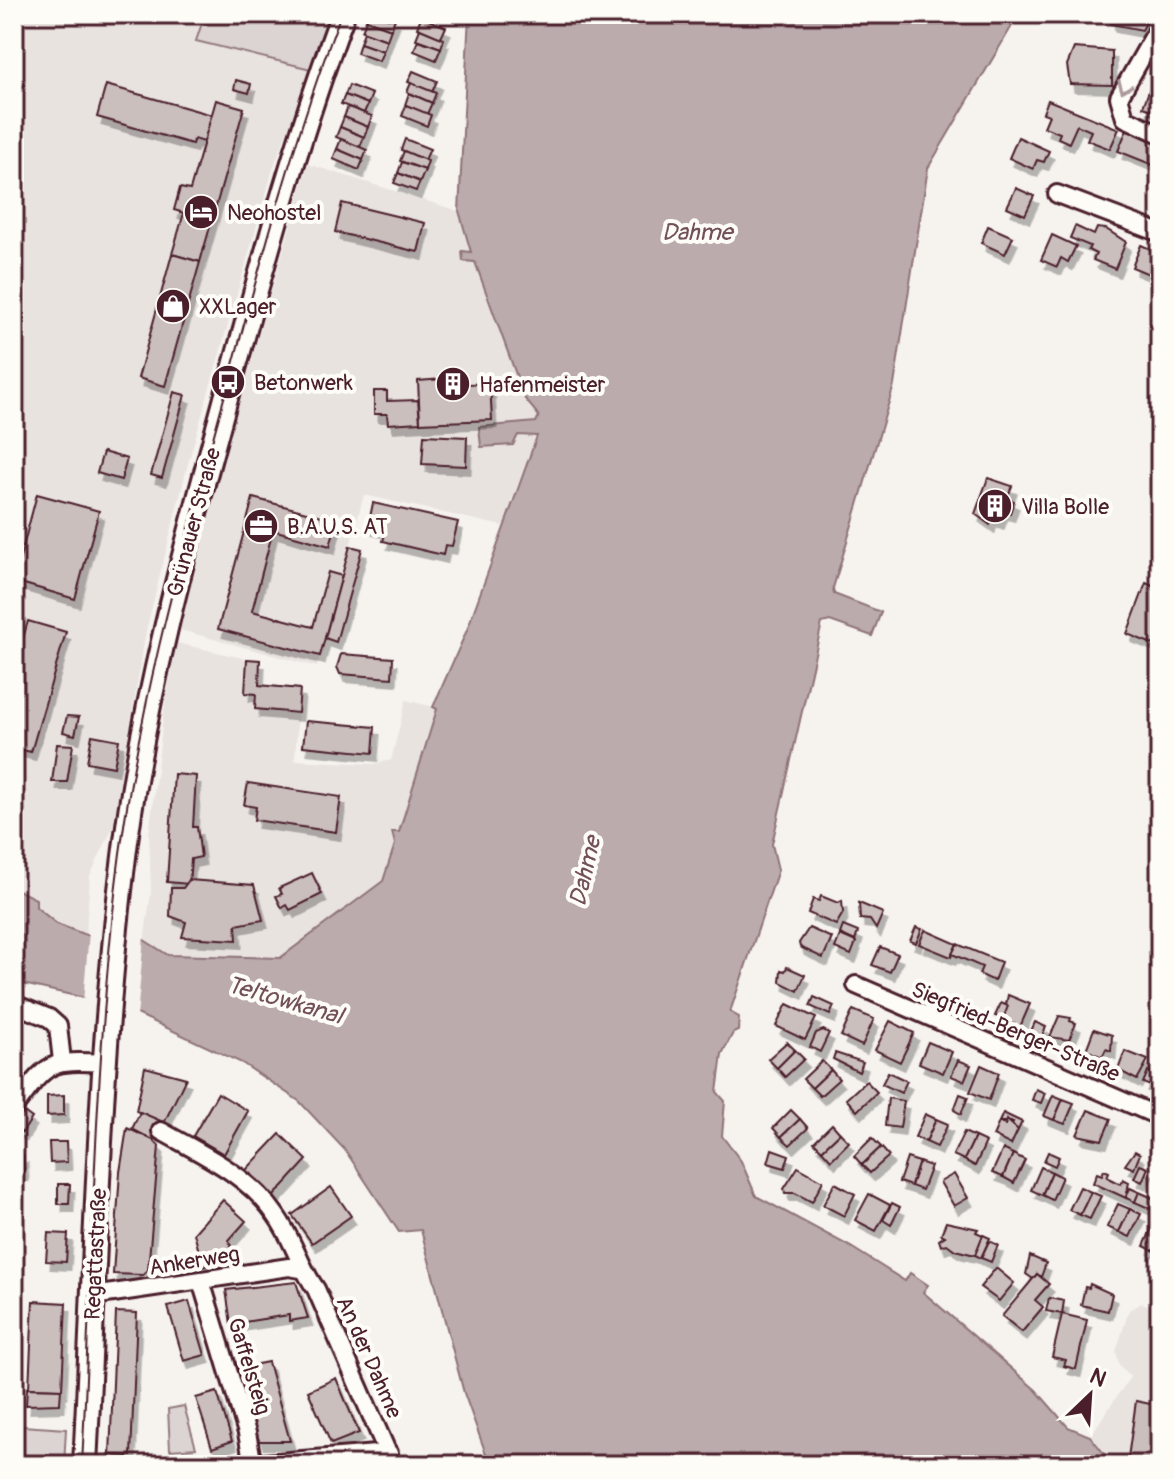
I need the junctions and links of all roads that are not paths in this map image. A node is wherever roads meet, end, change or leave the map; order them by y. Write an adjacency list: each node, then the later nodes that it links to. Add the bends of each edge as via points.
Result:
1 (343, 14): 8 (main road, Grünauer Straße, via 281,203 192,523 144,736 121,887)
2 (1160, 25): 3 (street, one-way to 3, via 1119,97 1125,118)
3 (1160, 134)
4 (1057, 194): 5 (street)
5 (1160, 233)
6 (856, 985): 11 (street, Siegfried-Berger-Straße)
7 (14, 1004): 9 (street, via 58,1026)
8 (106, 1054): 9 (street); 15 (main road, Regattastraße)
9 (62, 1061): 10 (street, via 42,1070)
10 (14, 1108)
11 (1160, 1117)
12 (161, 1131): 13 (street, An der Dahme, via 246,1181 275,1213)
13 (301, 1269): 14 (street, Ankerweg); 16 (street, An der Dahme, via 316,1289)
14 (201, 1281): 15 (street, Ankerweg); 17 (street, Gaffelsteig)
15 (93, 1296): 18 (main road, Regattastraße)
16 (391, 1459): 17 (street)
17 (252, 1464): 19 (street)
18 (85, 1465)
19 (240, 1465)

